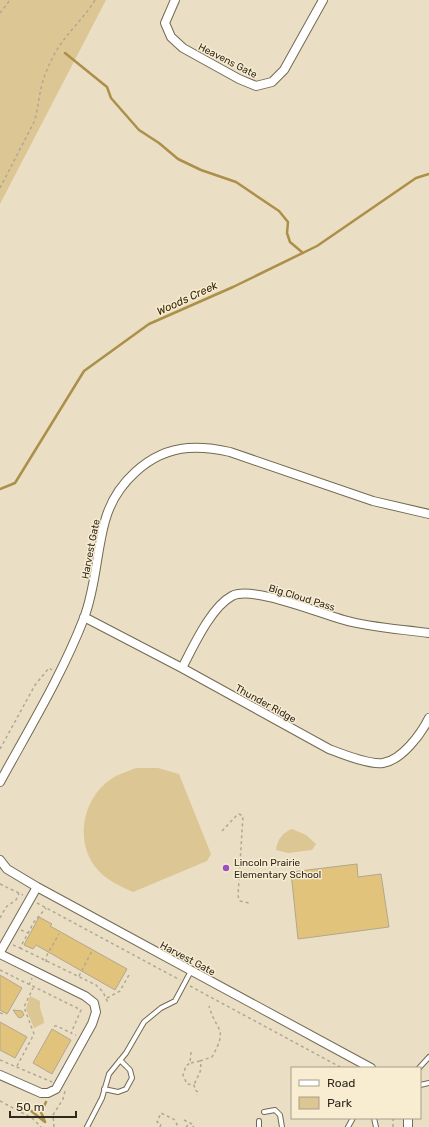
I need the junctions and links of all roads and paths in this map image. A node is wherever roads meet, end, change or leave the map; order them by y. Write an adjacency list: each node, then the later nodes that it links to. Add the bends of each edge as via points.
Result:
1 (10, 0): 5 (path)
2 (95, 0): 6 (path, via 53,57 42,85 34,122)
3 (175, 0): 4 (street, Heavens Gate, via 165,23 170,37 183,48 256,86 272,82 284,70)
4 (323, 0)
5 (0, 13)
6 (0, 188)
7 (429, 514): 8 (street, Harvest Gate, via 373,501 230,452 187,448 164,454 131,476 111,503 105,520 96,576)
8 (84, 617): 11 (street, Thunder Ridge); 14 (street, Harvest Gate, via 68,655)
9 (429, 633): 11 (street, Big Cloud Pass, via 345,621 259,594 233,596 214,613)
10 (49, 668): 13 (path, via 35,685)
11 (182, 668): 12 (street, Thunder Ridge, via 329,749 352,758 383,763 394,758 412,744)
12 (429, 718)
13 (0, 749)
14 (0, 782)
15 (222, 831): 21 (path, via 237,815 243,816 238,896 240,901)
16 (0, 860): 18 (street, Harvest Gate, via 7,869)
17 (0, 884): 19 (path)
18 (37, 887): 20 (street); 33 (street, Harvest Gate)
19 (19, 893): 20 (path); 23 (path)
20 (31, 900): 22 (path); 30 (street)
21 (249, 903)
22 (46, 908): 25 (path); 39 (path)
23 (0, 918)
24 (20, 929): 25 (path)
25 (28, 933): 28 (path)
26 (59, 934): 31 (path, via 47,955)
27 (12, 944): 28 (path)
28 (20, 948): 31 (path)
29 (92, 951): 35 (path)
30 (0, 953): 62 (street, via 85,996 94,1003 96,1012 56,1089 41,1093)
31 (46, 962): 35 (path)
32 (0, 970): 40 (path)
33 (191, 971): 39 (lane); 60 (street, Harvest Gate)
34 (130, 973): 42 (path, via 120,991)
35 (78, 976): 37 (path)
36 (33, 977): 40 (path)
37 (84, 979): 38 (path); 42 (path, via 96,985)
38 (82, 983)
39 (185, 983): 55 (lane, via 175,1001 161,1008 144,1022); 59 (path)
40 (29, 985): 41 (path)
41 (33, 987): 48 (path, via 81,1010); 58 (path, via 24,1007 34,1034)
42 (106, 998): 43 (path)
43 (108, 1003)
44 (209, 1006): 56 (path, via 220,1028 221,1039 212,1057)
45 (0, 1013): 46 (path)
46 (6, 1014)
47 (54, 1026): 50 (path)
48 (74, 1027): 49 (path); 50 (path)
49 (78, 1029)
50 (71, 1033): 51 (path)
51 (78, 1036)
52 (191, 1052): 57 (path)
53 (429, 1058): 61 (lane)
54 (0, 1060): 58 (path)
55 (120, 1060): 66 (lane, via 109,1074); 66 (lane, via 130,1070 132,1078 126,1089 118,1092)
56 (200, 1061): 57 (path); 64 (path, via 202,1070)
57 (190, 1063): 64 (path, via 183,1075 187,1084)
58 (17, 1066): 63 (path)
59 (340, 1067)
60 (369, 1067)
61 (420, 1067)
62 (0, 1075)
63 (54, 1083)
64 (194, 1085): 67 (path)
65 (63, 1088): 73 (path, via 65,1095 53,1115)
66 (104, 1089): 74 (lane)
67 (197, 1095)
68 (0, 1100): 72 (path, via 32,1118)
69 (264, 1112): 79 (lane, via 274,1110 280,1115)
70 (184, 1120): 77 (path, via 194,1125)
71 (260, 1121): 78 (lane)
72 (41, 1127)
73 (54, 1127)
74 (87, 1127)
75 (160, 1127): 76 (path, via 161,1124 157,1122 161,1113 175,1120)
76 (178, 1127)
77 (193, 1127)
78 (259, 1127)
79 (282, 1127)

